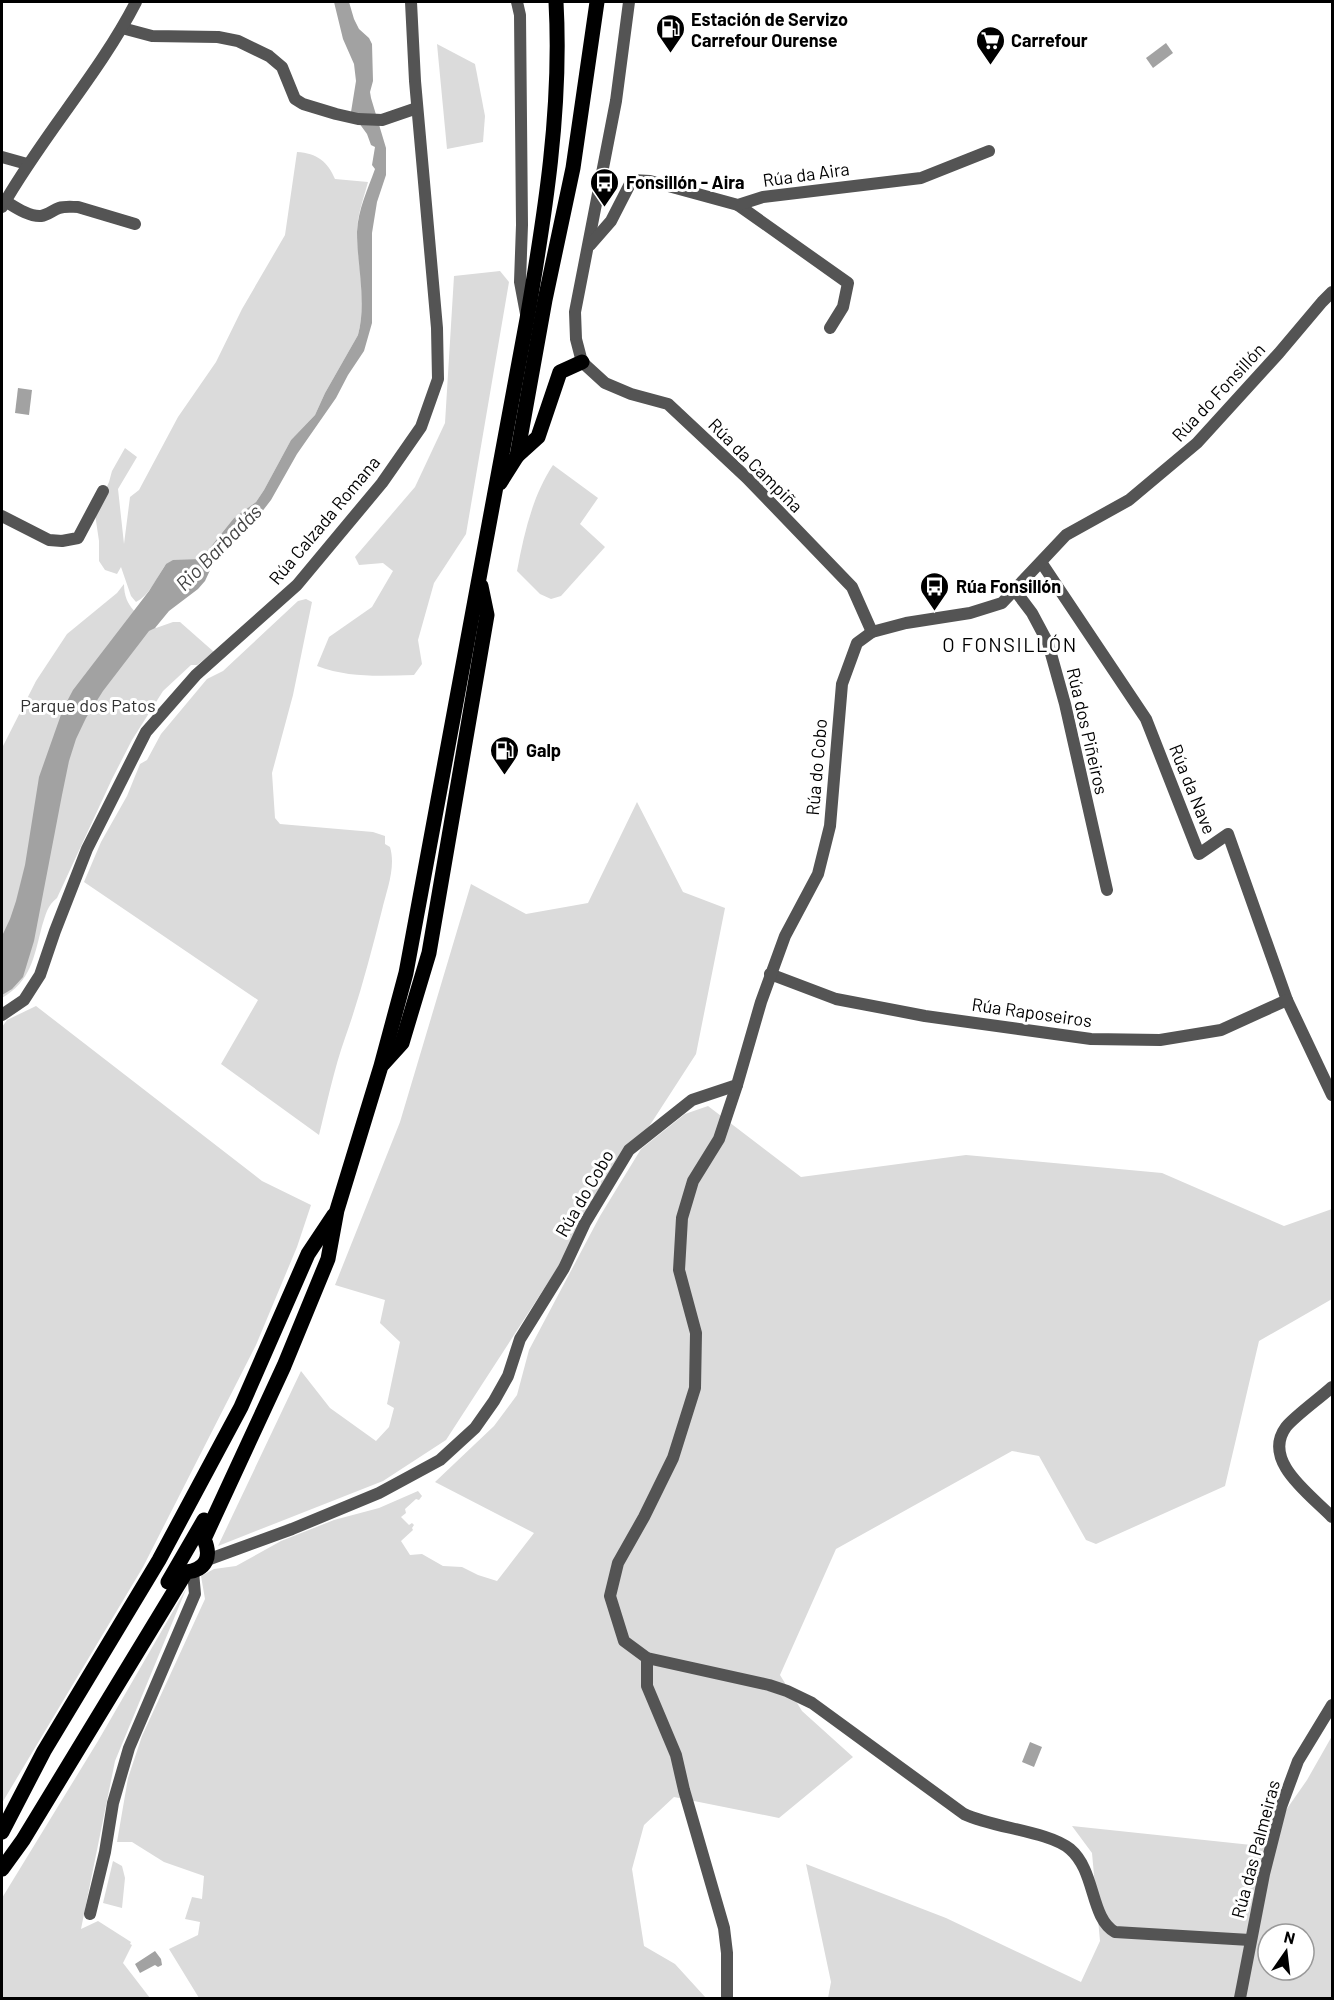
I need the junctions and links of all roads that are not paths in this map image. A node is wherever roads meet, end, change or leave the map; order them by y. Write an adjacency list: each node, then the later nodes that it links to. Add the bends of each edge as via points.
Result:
1 (136, 2): 7 (street)
2 (411, 2): 8 (street, Rúa Calzada Romana)
3 (517, 2): 17 (street, via 522,225 519,282)
4 (556, 2): 17 (main road, via 559,45 553,141)
5 (597, 2): 20 (main road, via 573,168)
6 (629, 2): 15 (street)
7 (122, 28): 8 (street, via 152,36 238,41 270,56 282,67 296,99 336,114 382,120); 11 (street)
8 (417, 108): 30 (street, Rúa Calzada Romana, via 438,379 421,427 382,483 297,585 196,675 146,732 87,849 40,975 24,1000)
9 (989, 151): 13 (street, Rúa da Aira, via 921,178 763,197)
10 (2, 157): 11 (street)
11 (27, 164): 12 (street)
12 (3, 204): 14 (street, via 37,216 58,208 78,207)
13 (738, 205): 15 (street, via 650,181 632,180 611,221); 18 (street, via 848,283 843,307)
14 (135, 224)
15 (590, 245): 19 (street, via 575,312)
16 (1332, 292): 24 (street, Rúa do Fonsillón, via 1197,443 1129,500 1066,535)
17 (527, 319): 22 (main road)
18 (830, 328)
19 (582, 363): 20 (main road, via 560,372 538,437); 26 (street, Rúa da Campiña, via 605,383 668,404 747,478 852,587)
20 (517, 456): 22 (main road)
21 (103, 491): 23 (street, via 78,538 49,540)
22 (495, 491): 33 (main road, via 406,973)
23 (2, 516)
24 (1041, 562): 25 (street, Rúa do Fonsillón); 29 (street, Rúa da Nave, via 1146,719 1200,854 1228,834)
25 (1014, 589): 26 (street, Rúa do Fonsillón, via 1002,603 970,613); 27 (street, Rúa dos Piñeiros, via 1048,643)
26 (872, 632): 28 (street, Rúa do Cobo, via 857,643 842,684 830,826 818,874)
27 (1107, 891)
28 (770, 974): 29 (street, Rúa Raposeiros, via 836,999 925,1016 1091,1039 1160,1040 1221,1030); 31 (street, Rúa do Cobo)
29 (1287, 1000): 32 (street, Rúa da Nave)
30 (2, 1014)
31 (737, 1085): 37 (street, Rúa do Cobo, via 692,1100 629,1150 520,1339 508,1376 475,1428 440,1460 379,1493); 40 (street, via 719,1138 693,1181 682,1218 679,1270 696,1333 695,1388 673,1458 618,1563 610,1596 624,1641)
32 (1332, 1095)
33 (337, 1210): 35 (main road, via 328,1259 284,1366); 38 (main road, via 308,1254 241,1407 229,1448)
34 (1332, 1388): 36 (street, via 1286,1427 1279,1442 1286,1470)
35 (234, 1471): 37 (main road, via 204,1539); 38 (main road)
36 (1332, 1517)
37 (207, 1560): 38 (main road); 39 (main road)
38 (169, 1563): 42 (main road, via 137,1619 108,1647); 43 (main road)
39 (193, 1572): 44 (main road, via 186,1572); 45 (street, via 195,1594 129,1748)
40 (646, 1658): 46 (street, via 787,1691 812,1703 964,1814 1051,1839 1069,1848 1087,1872 1107,1928 1115,1932); 47 (street, via 647,1686 676,1755 724,1928)
41 (1332, 1705): 46 (street, Rúa das Palmeiras, via 1298,1761 1281,1807)
42 (2, 1832)
43 (2, 1860)
44 (2, 1869)
45 (90, 1914)
46 (1250, 1940): 48 (street, Rúa das Palmeiras)
47 (727, 1998)
48 (1240, 1998)

